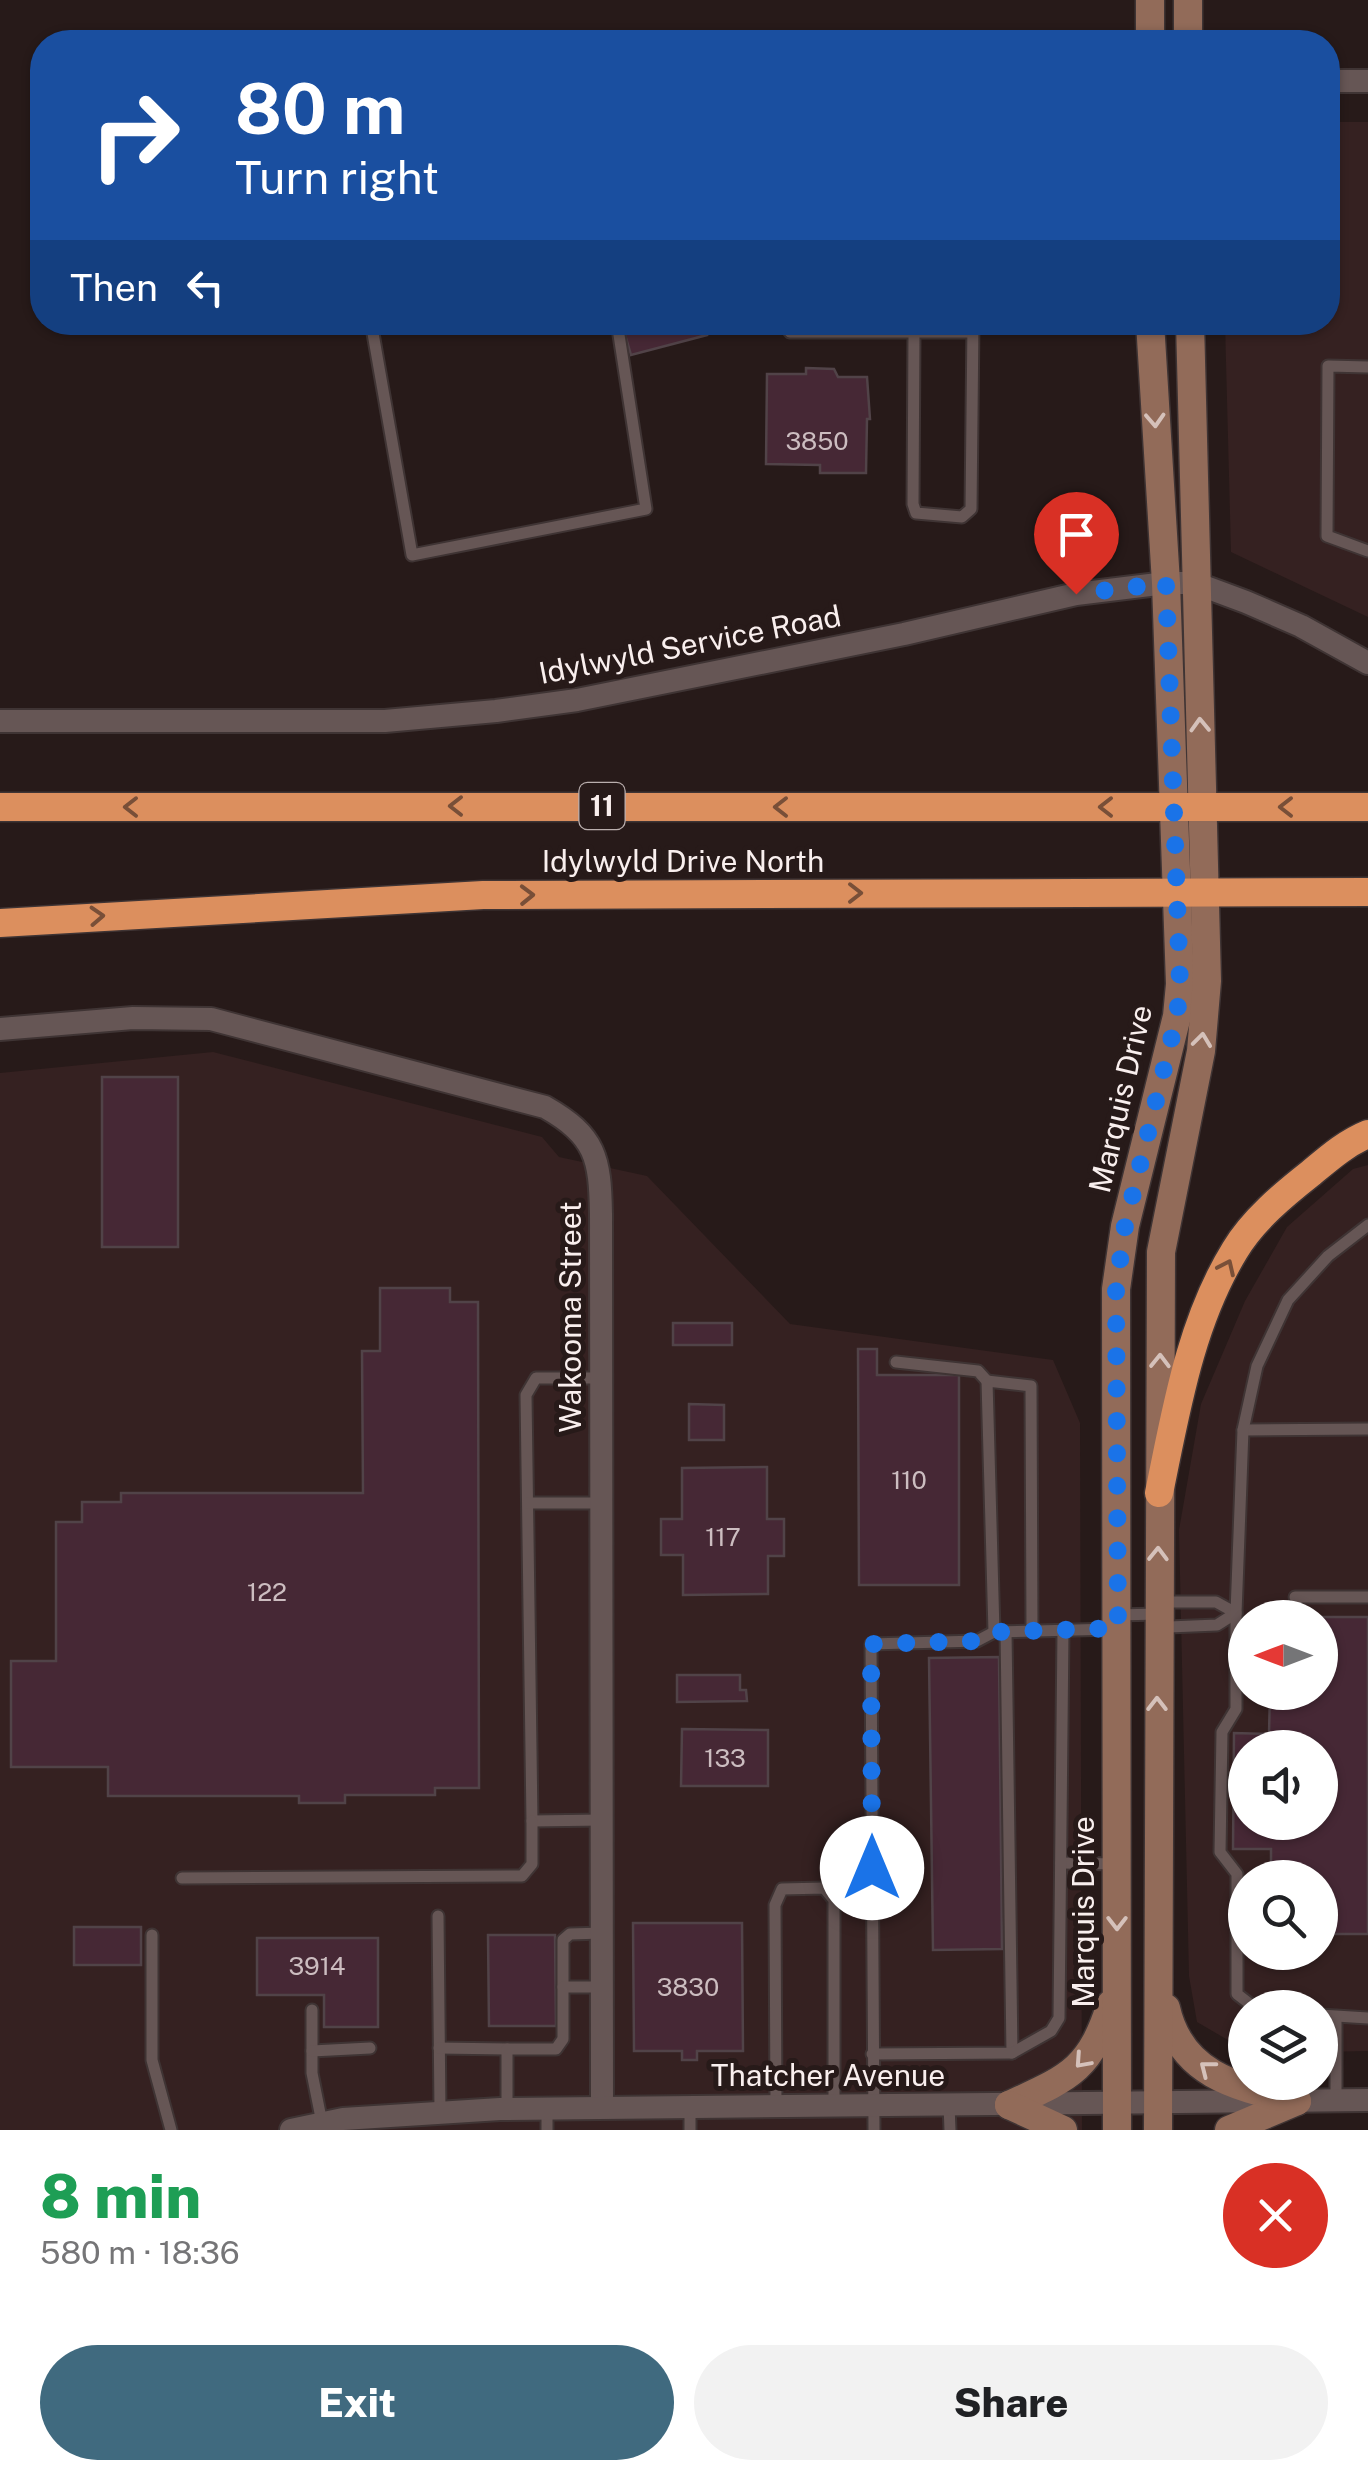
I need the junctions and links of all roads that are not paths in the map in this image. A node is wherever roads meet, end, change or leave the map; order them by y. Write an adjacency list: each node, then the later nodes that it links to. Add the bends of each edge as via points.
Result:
1 (1150, 0): 3 (main road)
2 (1188, 0): 4 (main road)
3 (1150, 30)
4 (1188, 30)
5 (1368, 81): 6 (street)
6 (1340, 82)
7 (373, 335): 8 (lane, via 412,555 646,508)
8 (620, 335)
9 (914, 335): 10 (lane, via 916,513 962,517 971,509)
10 (973, 335)
11 (1151, 335): 15 (main road, Marquis Drive, one-way to 15)
12 (1190, 335): 16 (main road, Marquis Drive)
13 (1368, 367): 14 (lane, via 1328,366 1327,536)
14 (1368, 551)
15 (1166, 583): 16 (street, Idylwyld Service Road); 18 (street, Idylwyld Service Road, via 1076,594 577,700 496,711 385,721); 21 (main road, Marquis Drive)
16 (1195, 583): 17 (street, Idylwyld Service Road, via 1300,626); 21 (main road, Marquis Drive, one-way to 16)
17 (1368, 663)
18 (0, 721)
19 (1368, 806): 21 (highway, Idylwyld Drive North / 11, one-way to 21)
20 (0, 807): 21 (highway, Idylwyld Drive North / 11, one-way to 20)
21 (1189, 807): 22 (main road, Marquis Drive)
22 (1191, 892): 23 (highway, Idylwyld Drive North); 24 (highway, Idylwyld Drive North, one-way to 22, via 483,895); 33 (main road, Marquis Drive, one-way to 22, via 1161,1252 1201,1051 1207,981); 42 (main road, Marquis Drive, via 1177,1016 1116,1289)
23 (1368, 892)
24 (0, 923)
25 (0, 1029): 29 (street, Wakooma Street, via 212,1018 563,1117 597,1155)
26 (1368, 1134): 33 (highway, one-way to 26, via 1183,1378 1234,1250 1287,1192)
27 (1368, 1226): 32 (lane, via 1328,1256 1288,1300 1257,1366)
28 (896, 1362): 30 (lane, via 978,1371)
29 (602, 1378): 34 (street, Wakooma Street); 35 (lane, via 536,1378 526,1395)
30 (987, 1381): 44 (lane); 45 (lane, via 1031,1386)
31 (1368, 1429): 32 (lane)
32 (1243, 1430): 38 (lane)
33 (1159, 1493): 40 (main road, Marquis Drive, one-way to 33)
34 (602, 1503): 35 (lane); 47 (street, Wakooma Street)
35 (528, 1504): 48 (lane)
36 (1295, 1597): 37 (lane)
37 (1368, 1597)
38 (1236, 1600)
39 (1228, 1609): 40 (lane, via 1216,1602 1170,1602)
40 (1158, 1614): 41 (lane, via 1169,1627 1217,1626); 42 (lane); 55 (main road, Marquis Drive, one-way to 40)
41 (1228, 1618)
42 (1117, 1622): 43 (lane); 50 (main road, Marquis Drive)
43 (1063, 1630): 45 (lane); 49 (lane)
44 (1000, 1632): 45 (lane); 67 (lane); 68 (lane, via 977,1641 871,1644)
45 (1032, 1632)
46 (1235, 1710): 59 (lane, via 1222,1732 1220,1852 1238,1874)
47 (602, 1820): 48 (lane); 53 (street, Wakooma Street)
48 (532, 1821): 51 (lane, via 532,1864 522,1876)
49 (1060, 1863): 50 (lane); 67 (lane, via 1059,2018 1051,2031)
50 (1117, 1864): 56 (main road, Marquis Drive, one-way to 56)
51 (182, 1878)
52 (438, 1916): 64 (lane)
53 (602, 1933): 57 (street, Wakooma Street); 58 (lane, via 563,1940)
54 (152, 1935): 86 (lane, via 152,2060)
55 (1158, 1970): 72 (main road, one-way to 55, via 1204,2070 1172,2032); 82 (main road, Marquis Drive)
56 (1117, 1983): 75 (main road, one-way to 75, via 1102,2032 1083,2064); 81 (main road, Marquis Drive)
57 (602, 1987): 58 (lane); 78 (street, Wakooma Street)
58 (563, 1988): 65 (lane, via 564,2038 556,2049)
59 (1236, 1990)
60 (312, 2010): 66 (lane)
61 (1368, 2018): 62 (lane)
62 (1338, 2019)
63 (370, 2048): 66 (lane)
64 (439, 2048): 65 (lane); 80 (lane)
65 (506, 2049): 79 (lane)
66 (312, 2051): 85 (lane)
67 (1012, 2053): 68 (lane)
68 (872, 2054): 73 (lane)
69 (1336, 2100): 72 (street, Thatcher Avenue)
70 (1338, 2100): 71 (street, Thatcher Avenue)
71 (1368, 2100)
72 (1297, 2102): 82 (street, Thatcher Avenue); 91 (main road)
73 (874, 2105): 74 (street, Thatcher Avenue); 77 (street, Thatcher Avenue); 88 (lane)
74 (949, 2105): 75 (street, Thatcher Avenue); 89 (lane)
75 (1009, 2105): 81 (street, Thatcher Avenue); 90 (main road)
76 (776, 2106): 77 (street, Thatcher Avenue); 77 (lane, via 775,1905 782,1890 824,1888 834,1900); 83 (street, Thatcher Avenue)
77 (834, 2106)
78 (602, 2108): 83 (street, Thatcher Avenue); 84 (street, Thatcher Avenue)
79 (508, 2109): 80 (street, Thatcher Avenue); 84 (street, Thatcher Avenue)
80 (440, 2111): 85 (street, Thatcher Avenue)
81 (1117, 2117): 82 (street, Thatcher Avenue)
82 (1158, 2117)
83 (690, 2118)
84 (547, 2119)
85 (327, 2125): 87 (street, Thatcher Avenue)
86 (170, 2130)
87 (291, 2130)
88 (874, 2130)
89 (950, 2130)
90 (1063, 2130)
91 (1229, 2130)

